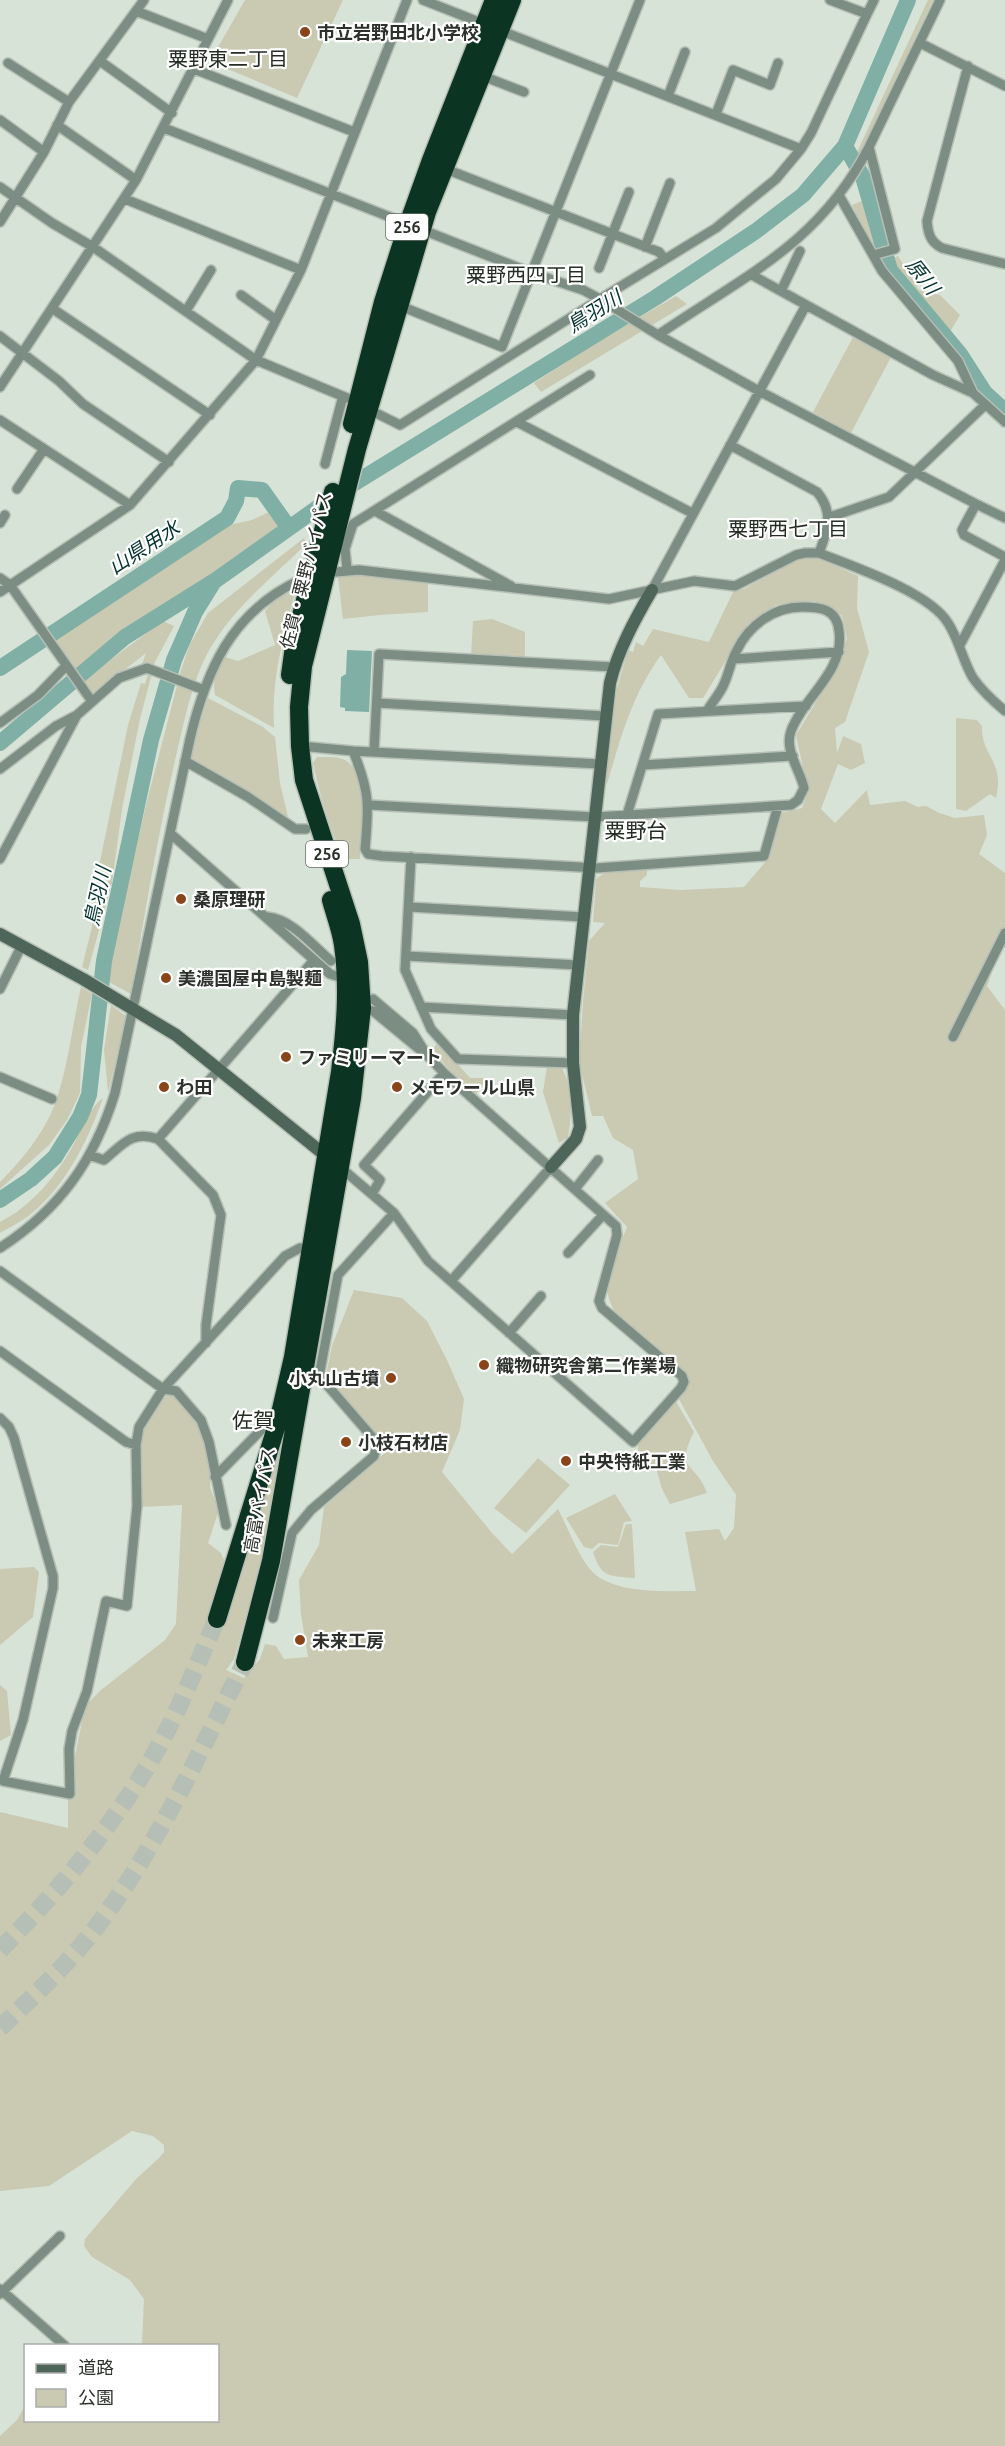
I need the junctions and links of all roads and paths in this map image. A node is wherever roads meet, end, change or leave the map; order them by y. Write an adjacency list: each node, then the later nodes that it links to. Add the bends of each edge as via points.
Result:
1 (144, 0): 11 (street)
2 (228, 0): 14 (street)
3 (407, 0): 33 (street)
4 (423, 0): 13 (street)
5 (494, 0): 13 (highway, 佐賀・粟野バイパス / 256)
6 (512, 0): 13 (highway, 佐賀・粟野バイパス / 256)
7 (640, 0): 22 (street)
8 (830, 0): 12 (street)
9 (874, 0): 12 (street)
10 (940, 0): 15 (street)
11 (136, 11): 14 (street); 17 (street)
12 (867, 14): 35 (street)
13 (492, 27): 22 (street); 23 (highway, 佐賀・粟野バイパス / 256); 48 (highway, 佐賀・粟野バイパス / 256, via 430,160)
14 (208, 39): 21 (street)
15 (920, 43): 20 (street); 34 (street)
16 (685, 52): 26 (street)
17 (100, 61): 27 (street); 28 (street)
18 (8, 63): 27 (street)
19 (778, 63): 29 (street, via 770,85 733,70)
20 (968, 66): 24 (street); 55 (street, via 927,221 928,233 934,244 942,248)
21 (194, 69): 28 (street); 33 (street)
22 (610, 74): 26 (street); 46 (street)
23 (480, 75): 25 (street); 37 (highway, 佐賀・粟野バイパス / 256)
24 (1005, 86)
25 (524, 92)
26 (668, 96): 29 (street)
27 (69, 102): 31 (street)
28 (172, 113): 32 (street)
29 (716, 114): 35 (street)
30 (0, 120): 36 (street)
31 (57, 125): 36 (street); 38 (street)
32 (164, 128): 38 (street); 42 (street)
33 (354, 132): 42 (street)
34 (869, 147): 44 (street); 53 (street, via 895,249)
35 (801, 149): 54 (street, via 776,179 734,214)
36 (44, 152): 43 (street)
37 (443, 168): 46 (street); 48 (highway, 佐賀・粟野バイパス / 256)
38 (136, 180): 45 (street)
39 (670, 183): 51 (street)
40 (0, 187): 43 (street)
41 (629, 192): 49 (street)
42 (332, 194): 48 (street); 58 (street)
43 (15, 196): 47 (street); 50 (street)
44 (840, 197): 53 (street); 60 (street, via 795,243)
45 (125, 199): 50 (street); 58 (street)
46 (555, 212): 49 (street); 59 (street)
47 (0, 222)
48 (415, 227): 59 (street); 65 (highway, 佐賀・粟野バイパス / 256); 88 (highway, 佐賀・粟野バイパス / 256, via 383,302)
49 (614, 234): 51 (street); 56 (street)
50 (93, 247): 66 (street); 67 (street)
51 (645, 247): 54 (street)
52 (800, 251): 61 (street)
53 (876, 254): 78 (street, via 882,271 958,361)
54 (665, 259): 63 (street)
55 (1005, 264)
56 (599, 268)
57 (212, 270): 67 (street)
58 (302, 270): 68 (street)
59 (531, 273): 63 (street); 71 (street)
60 (752, 275): 61 (street); 69 (street)
61 (781, 291): 64 (street)
62 (241, 295): 68 (street)
63 (601, 300): 69 (street); 74 (street)
64 (806, 305): 77 (street); 78 (street)
65 (398, 306): 71 (street); 121 (highway, 佐賀・粟野バイパス / 256, via 357,449 303,666)
66 (53, 309): 72 (street); 81 (street)
67 (186, 311): 73 (street)
68 (276, 320): 73 (street)
69 (655, 333): 77 (street)
70 (0, 336): 72 (street)
71 (502, 347): 74 (street)
72 (22, 354): 76 (street); 87 (street, via 83,404)
73 (256, 360): 81 (street); 88 (street, via 345,397)
74 (503, 361): 80 (street, via 400,425)
75 (590, 375): 83 (street)
76 (0, 387)
77 (759, 391): 85 (street); 89 (street)
78 (973, 393): 79 (street)
79 (985, 405): 84 (street); 89 (street)
80 (378, 414)
81 (210, 415): 87 (street)
82 (0, 420): 86 (street)
83 (517, 422): 93 (street); 94 (street)
84 (1005, 422)
85 (730, 445): 94 (street); 95 (street, via 817,492)
86 (44, 449): 90 (street); 92 (street)
87 (168, 462): 92 (street)
88 (333, 463): 133 (highway, 佐賀・粟野バイパス / 256, via 316,558 295,639 287,704 291,766)
89 (914, 473): 91 (street); 95 (street, via 883,500)
90 (17, 489)
91 (976, 504): 96 (street); 98 (street, via 962,530 964,535)
92 (130, 506): 103 (street)
93 (375, 511): 99 (street, via 353,525 345,549); 104 (street)
94 (692, 513): 105 (street)
95 (830, 517): 97 (street)
96 (1005, 518)
97 (819, 553): 105 (street, via 796,555 735,586 694,581); 107 (street, via 916,595 947,621)
98 (1005, 558): 107 (street)
99 (347, 569): 100 (street); 104 (street)
100 (336, 572)
101 (0, 578): 103 (street)
102 (298, 581): 112 (street, via 275,593 227,640)
103 (10, 585): 106 (street); 111 (street)
104 (516, 589): 105 (street, via 609,599)
105 (652, 590): 110 (street)
106 (0, 592)
107 (960, 645): 117 (street, via 973,677)
108 (839, 652): 109 (street); 109 (street, via 841,640 833,614 819,607 794,607 769,615 754,626); 115 (street)
109 (733, 660): 116 (street)
110 (614, 667): 114 (street, via 379,654); 119 (street)
111 (68, 669): 113 (street); 120 (street)
112 (200, 689): 113 (street, via 147,668 120,678); 125 (street)
113 (89, 698): 118 (street)
114 (376, 703): 119 (street); 123 (street)
115 (806, 706): 116 (street); 124 (street, via 791,731 789,744)
116 (707, 711): 127 (street, via 658,714)
117 (1005, 711)
118 (77, 715): 128 (street); 136 (street)
119 (605, 716): 126 (street)
120 (0, 723)
121 (300, 746): 122 (street); 150 (highway, 佐賀・粟野バイパス / 256, via 304,780 351,924)
122 (354, 751): 123 (street); 129 (street)
123 (374, 752): 126 (street)
124 (793, 756): 127 (street); 130 (street, via 804,788 791,805)
125 (185, 761): 133 (street, via 248,796 295,830); 134 (street)
126 (600, 764): 132 (street)
127 (643, 765): 131 (street)
128 (0, 768)
129 (369, 805): 132 (street); 135 (street, via 365,849 368,854)
130 (778, 806): 131 (street); 137 (street, via 764,856)
131 (627, 815): 132 (street)
132 (595, 817): 137 (street)
133 (306, 828): 148 (highway, 佐賀・粟野バイパス / 256, via 340,933)
134 (171, 834): 139 (street); 151 (street)
135 (411, 857): 137 (street); 138 (street)
136 (0, 859)
137 (590, 868): 140 (street)
138 (409, 907): 140 (street); 144 (street)
139 (267, 917): 145 (street); 146 (street, via 288,925)
140 (583, 917): 147 (street)
141 (1005, 933): 154 (street)
142 (0, 934): 143 (street)
143 (22, 945): 149 (street); 151 (street)
144 (406, 956): 147 (street); 152 (street, via 405,970)
145 (314, 960): 148 (street, via 330,974); 157 (street)
146 (332, 962)
147 (578, 965): 153 (street)
148 (346, 979): 164 (highway, 佐賀・粟野バイパス / 256)
149 (0, 989)
150 (368, 1004): 155 (street); 155 (street, via 413,1034); 164 (highway, 佐賀・粟野バイパス / 256, via 352,1098)
151 (132, 1007): 157 (street); 162 (street, via 115,1093)
152 (421, 1007): 153 (street); 156 (street, via 430,1029 458,1059)
153 (573, 1015): 156 (street)
154 (953, 1037)
155 (430, 1058): 158 (street)
156 (573, 1064): 165 (street, via 580,1127 576,1139)
157 (219, 1069): 161 (street); 164 (street)
158 (444, 1073): 165 (street); 167 (street, via 364,1165 380,1180)
159 (0, 1077): 160 (street)
160 (52, 1099)
161 (158, 1139): 162 (street, via 141,1134 127,1140 104,1160); 177 (street, via 213,1195 221,1215)
162 (89, 1155): 170 (street, via 47,1212)
163 (598, 1160): 166 (street)
164 (333, 1162): 167 (street); 171 (highway, 高富バイパス / 256); 187 (highway, 高富バイパス / 256, via 271,1561)
165 (551, 1167): 166 (street); 174 (street)
166 (575, 1189): 169 (street)
167 (372, 1194): 168 (street)
168 (394, 1213): 174 (street, via 428,1261); 185 (street, via 338,1275 317,1381 373,1438 374,1456 311,1510 292,1533)
169 (603, 1215): 172 (street); 176 (street, via 617,1230 600,1293 602,1308 682,1376 681,1388 633,1442)
170 (0, 1248)
171 (309, 1249): 177 (street, via 300,1248 285,1256); 186 (highway, 高富バイパス / 256, via 279,1418)
172 (568, 1253)
173 (0, 1271): 179 (street)
174 (452, 1281): 176 (street)
175 (541, 1296): 176 (street)
176 (509, 1333)
177 (206, 1342): 179 (street)
178 (0, 1351): 182 (street, via 126,1442)
179 (163, 1389): 182 (street, via 139,1427); 183 (street, via 176,1391 201,1420)
180 (0, 1418): 182 (street, via 14,1438 53,1576 23,1720 3,1781 70,1794 72,1731 87,1691 106,1601 127,1606 137,1506)
181 (264, 1427): 183 (street)
182 (136, 1445)
183 (215, 1478): 184 (street)
184 (226, 1525)
185 (273, 1618)
186 (217, 1619)
187 (245, 1662)
188 (60, 2236): 189 (street)
189 (1, 2291): 190 (street)
190 (63, 2344)

